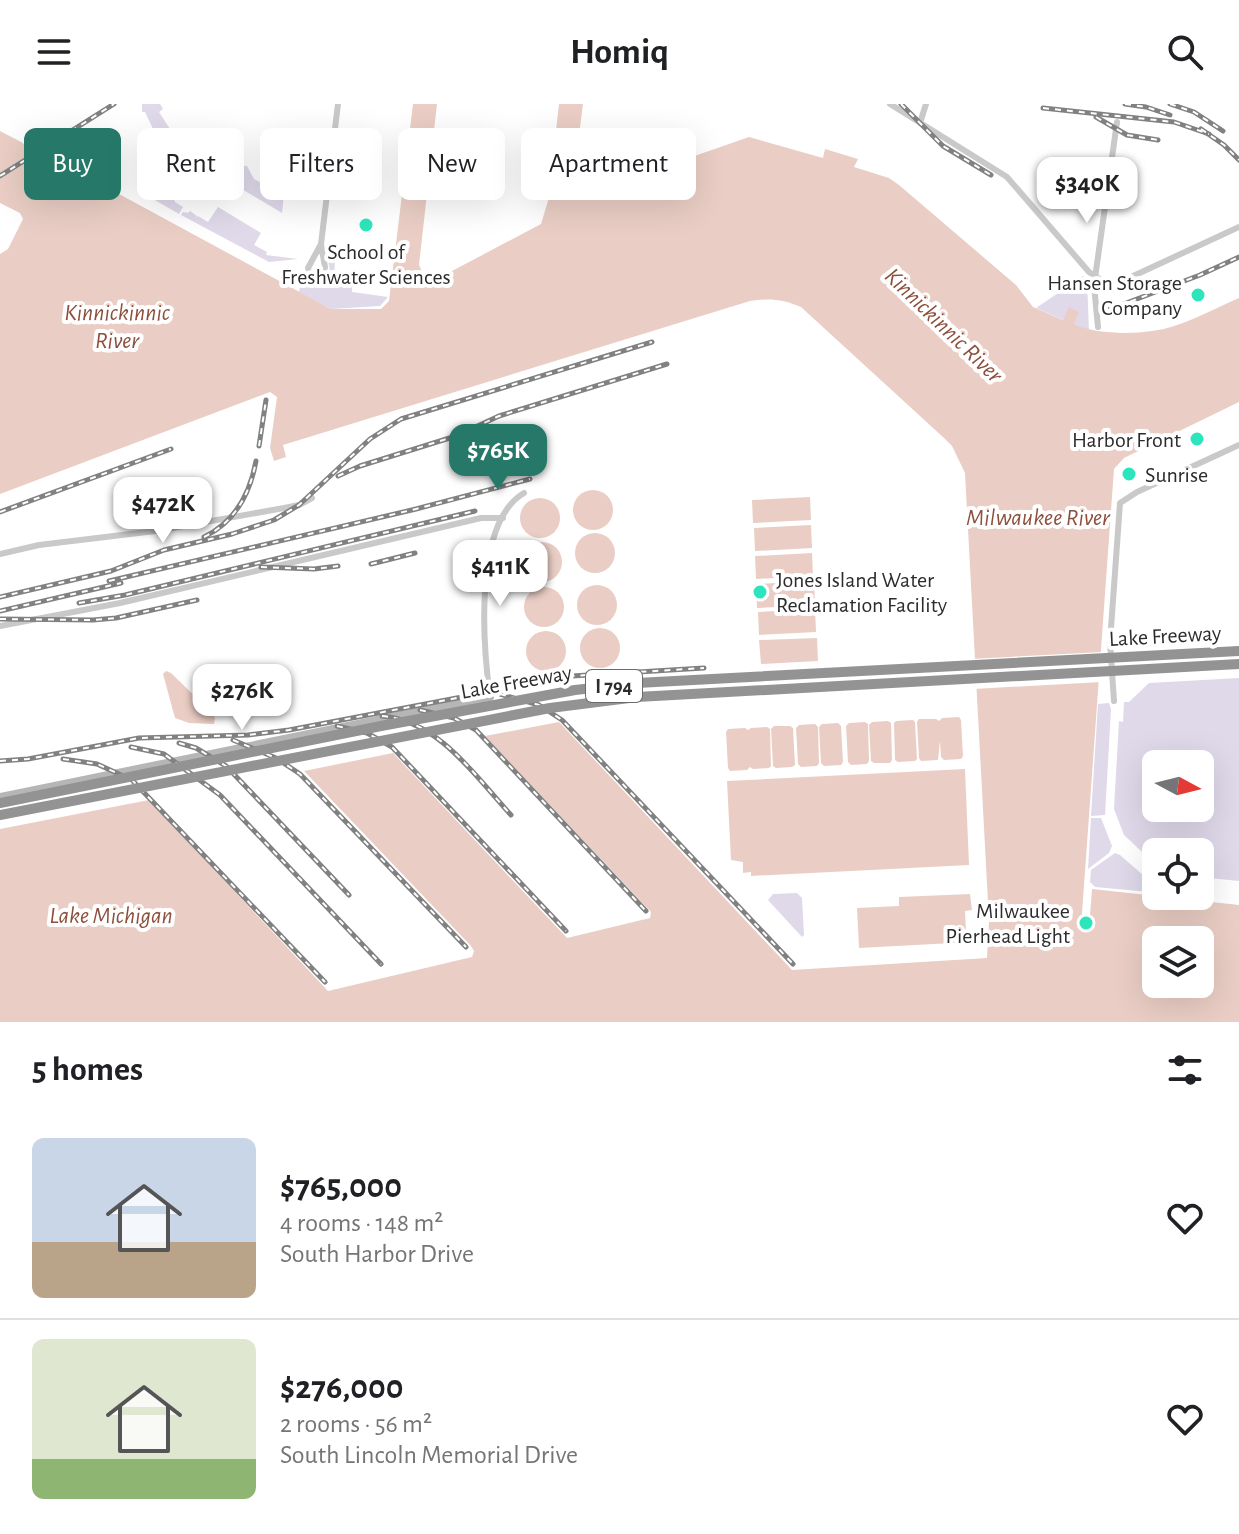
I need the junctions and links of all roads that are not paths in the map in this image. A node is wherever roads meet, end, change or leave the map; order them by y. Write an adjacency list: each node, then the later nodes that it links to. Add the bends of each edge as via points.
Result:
1 (338, 104): 7 (street)
2 (890, 104): 5 (street)
3 (926, 104): 5 (street)
4 (1117, 122): 8 (street)
5 (920, 123): 8 (street, via 1007,177)
6 (1239, 227): 8 (street, via 1118,283)
7 (321, 244): 7 (street, via 308,268 316,278 325,272)
8 (1095, 276): 9 (street)
9 (1098, 327)
10 (1239, 445): 19 (street, via 1120,503 1110,642)
11 (524, 493): 13 (street, via 511,501)
12 (312, 498): 14 (street, via 291,507)
13 (503, 518): 15 (street, via 481,518); 18 (street, via 494,539 484,612)
14 (0, 554)
15 (0, 626)
16 (1239, 651): 20 (highway, Lake Freeway / I 794, bridge, via 590,688)
17 (1239, 664): 21 (highway, Lake Freeway / I 794, bridge, via 637,697 550,708)
18 (490, 697): 20 (street)
19 (1114, 701)
20 (0, 800)
21 (0, 815)

